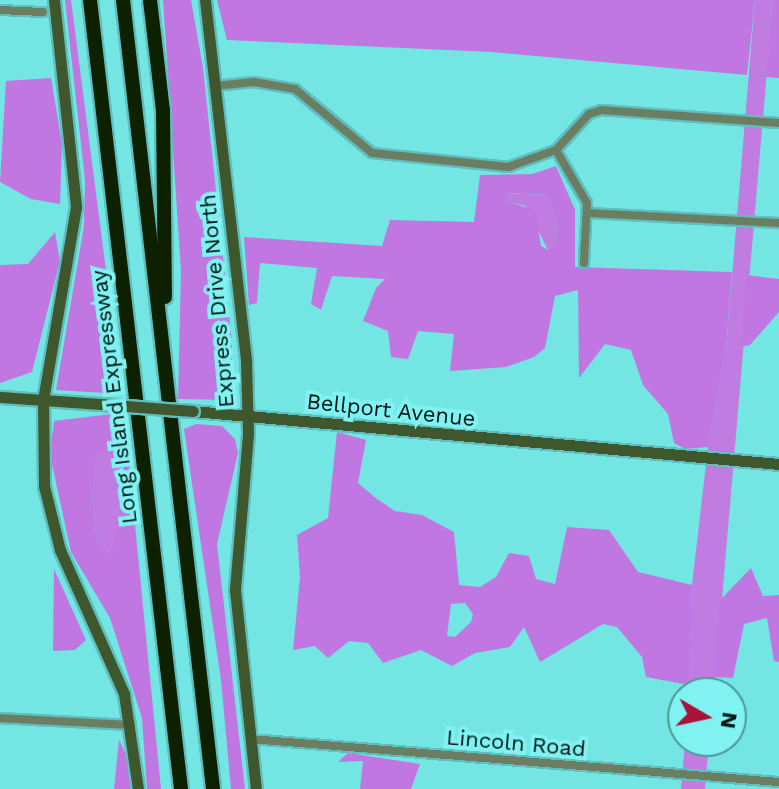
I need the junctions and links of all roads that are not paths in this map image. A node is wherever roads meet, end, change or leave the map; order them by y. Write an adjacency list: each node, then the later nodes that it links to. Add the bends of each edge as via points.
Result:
1 (54, 0): 16 (main road, via 76,207)
2 (90, 0): 23 (highway, Long Island Expressway)
3 (123, 0): 14 (highway)
4 (150, 0): 14 (highway, via 164,127 165,299)
5 (205, 0): 8 (main road, Express Drive North)
6 (0, 10): 7 (street)
7 (43, 12)
8 (215, 86): 10 (street, via 254,82 295,89 355,142 382,155 508,167); 17 (main road, Express Drive North)
9 (779, 123): 10 (street, via 601,110 589,114)
10 (556, 150): 11 (street, via 578,181)
11 (588, 213): 12 (street); 13 (street)
12 (779, 223)
13 (584, 263)
14 (160, 329): 25 (highway)
15 (0, 397): 16 (main road, Bellport Avenue)
16 (43, 400): 17 (main road, Bellport Avenue, bridge); 20 (main road, via 43,470 52,526 114,667)
17 (248, 416): 18 (main road, Bellport Avenue); 21 (main road, Express Drive North, via 235,590)
18 (779, 464)
19 (0, 718): 20 (street)
20 (131, 725): 24 (main road)
21 (250, 739): 22 (street, Lincoln Road); 26 (main road, Express Drive North)
22 (779, 782)
23 (181, 786)
24 (138, 789)
25 (213, 789)
26 (256, 789)

